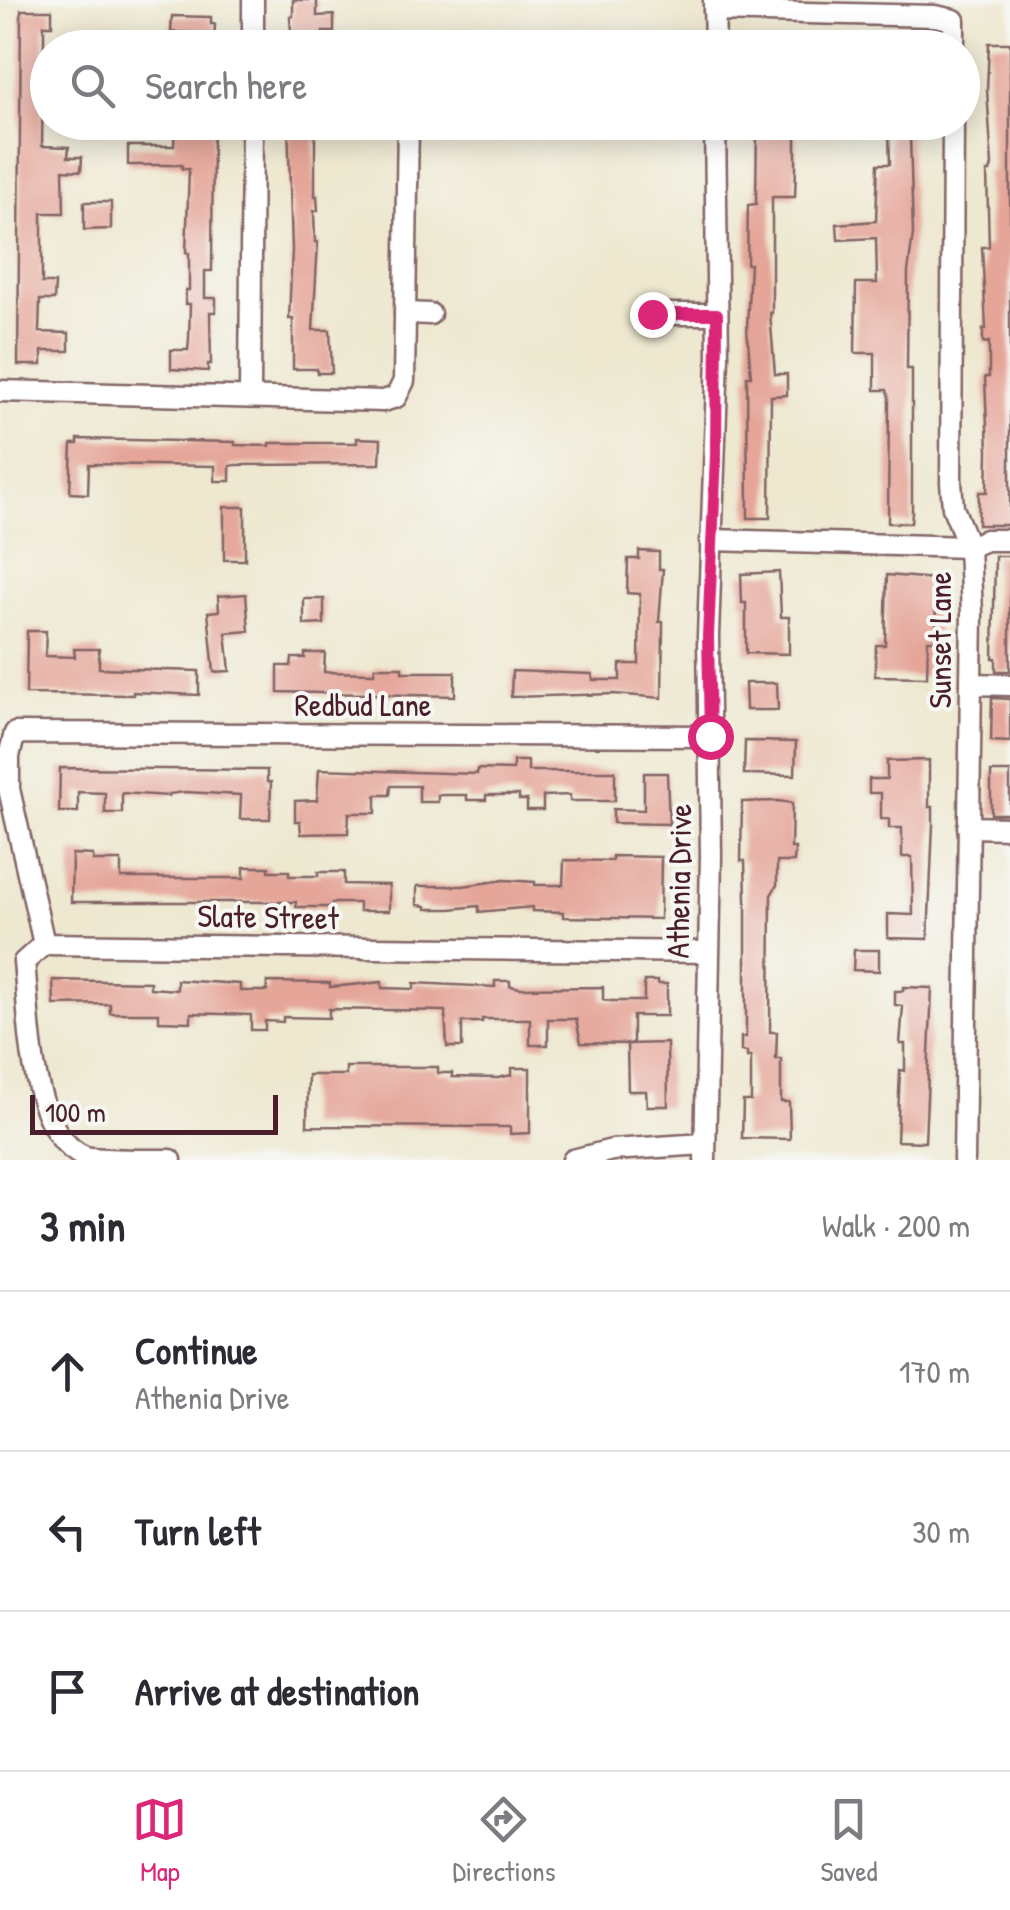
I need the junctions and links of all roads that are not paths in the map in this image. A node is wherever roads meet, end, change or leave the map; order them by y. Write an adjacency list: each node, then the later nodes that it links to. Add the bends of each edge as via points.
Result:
1 (253, 0): 5 (street)
2 (714, 5): 3 (street); 6 (street)
3 (808, 7): 4 (street)
4 (943, 9): 7 (street)
5 (253, 30)
6 (715, 30)
7 (954, 30)
8 (252, 140): 17 (street)
9 (408, 140): 12 (street)
10 (716, 140): 15 (street, Athenia Drive)
11 (953, 140): 20 (street, Sunset Lane, via 950,482)
12 (405, 313): 13 (street); 17 (street, via 404,381 396,397)
13 (430, 314)
14 (652, 314): 15 (street)
15 (717, 314): 18 (street, Athenia Drive)
16 (0, 391): 17 (street)
17 (250, 396)
18 (710, 540): 20 (street); 23 (street, Athenia Drive)
19 (1010, 540): 20 (street)
20 (969, 547): 21 (street, Sunset Lane)
21 (971, 684): 22 (street); 24 (street, Sunset Lane)
22 (1010, 685)
23 (710, 736): 26 (street, Redbud Lane, via 15,733 10,789); 27 (street, Athenia Drive)
24 (968, 827): 25 (street); 32 (street, Sunset Lane)
25 (1010, 828)
26 (44, 944): 27 (street, Slate Street); 29 (street, via 24,962 38,1088 51,1124)
27 (708, 952): 28 (street, Athenia Drive)
28 (705, 1152): 31 (street, via 612,1150)
29 (88, 1159): 30 (street)
30 (171, 1160)
31 (573, 1160)
32 (964, 1160)

